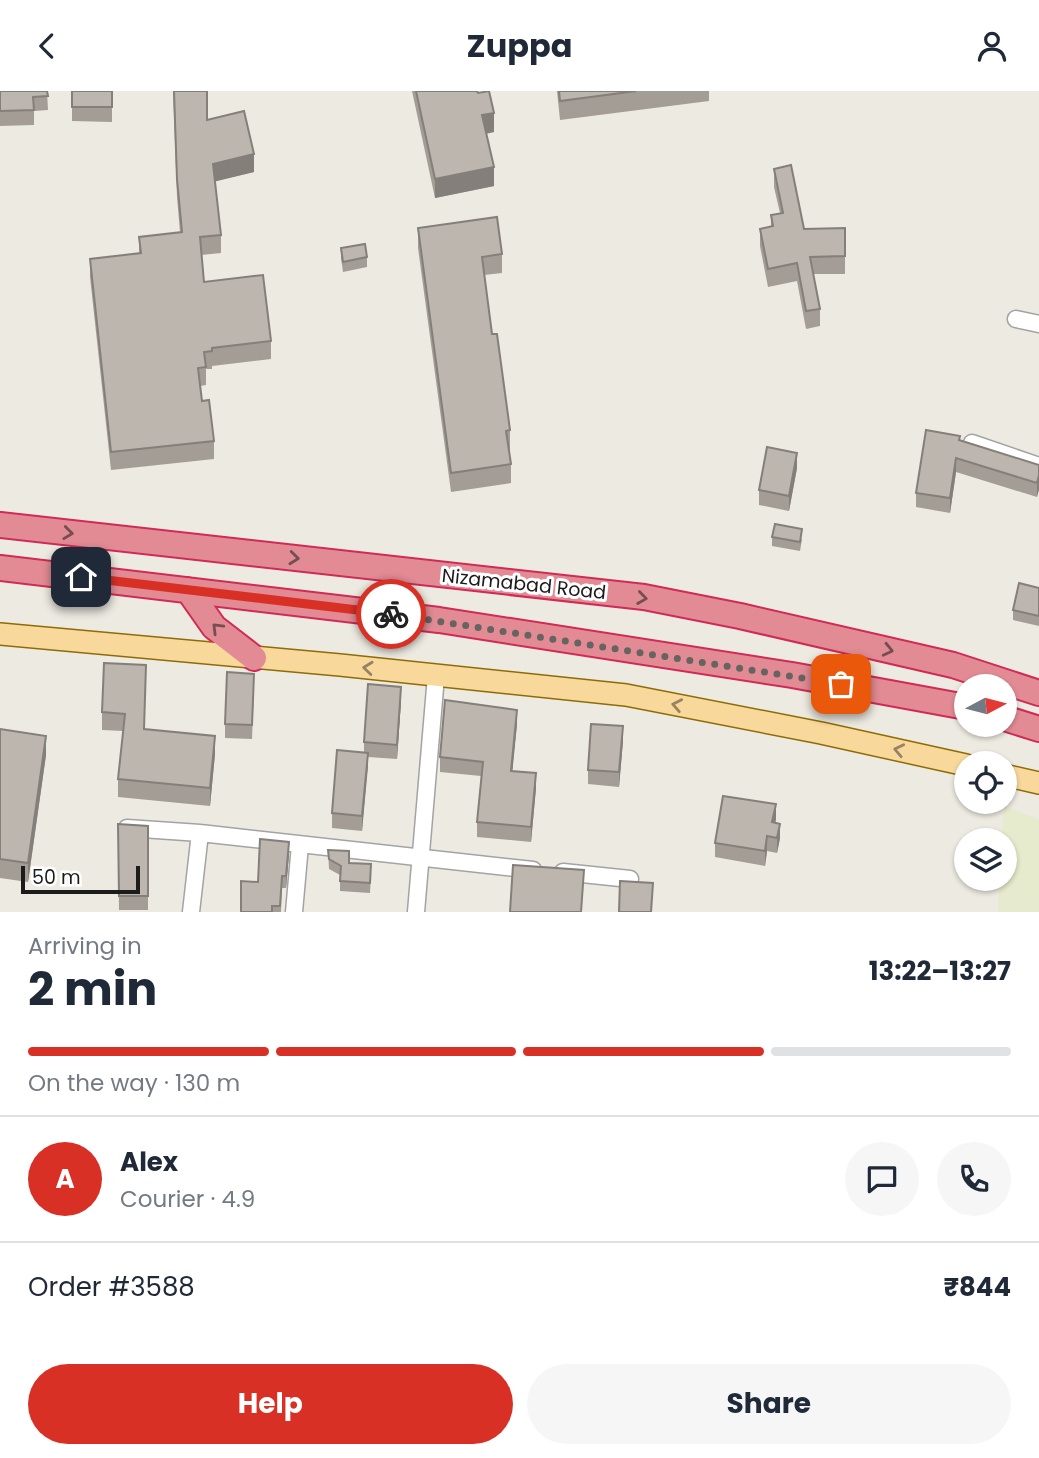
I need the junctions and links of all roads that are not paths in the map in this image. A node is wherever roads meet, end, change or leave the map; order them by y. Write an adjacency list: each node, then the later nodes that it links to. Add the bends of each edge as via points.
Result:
1 (1016, 319): 2 (street)
2 (1039, 324)
3 (972, 443): 4 (street)
4 (1039, 466)
5 (0, 525): 11 (highway, Nizamabad Road, one-way to 11, via 644,597 953,665)
6 (0, 568): 7 (highway)
7 (188, 590): 9 (highway, one-way to 7, via 214,627); 12 (highway, via 439,620)
8 (0, 634): 9 (main road)
9 (254, 658): 10 (main road, one-way to 9)
10 (436, 675): 15 (main road, one-way to 10, via 626,695); 21 (street)
11 (1039, 693)
12 (954, 705)
13 (1017, 723): 14 (highway)
14 (1039, 729)
15 (954, 762)
16 (1017, 778): 17 (main road)
17 (1039, 783)
18 (121, 828): 19 (street)
19 (200, 833): 20 (street); 23 (street)
20 (300, 845): 21 (street); 24 (street)
21 (422, 859): 22 (street); 25 (street)
22 (630, 879)
23 (191, 912)
24 (293, 912)
25 (416, 912)

